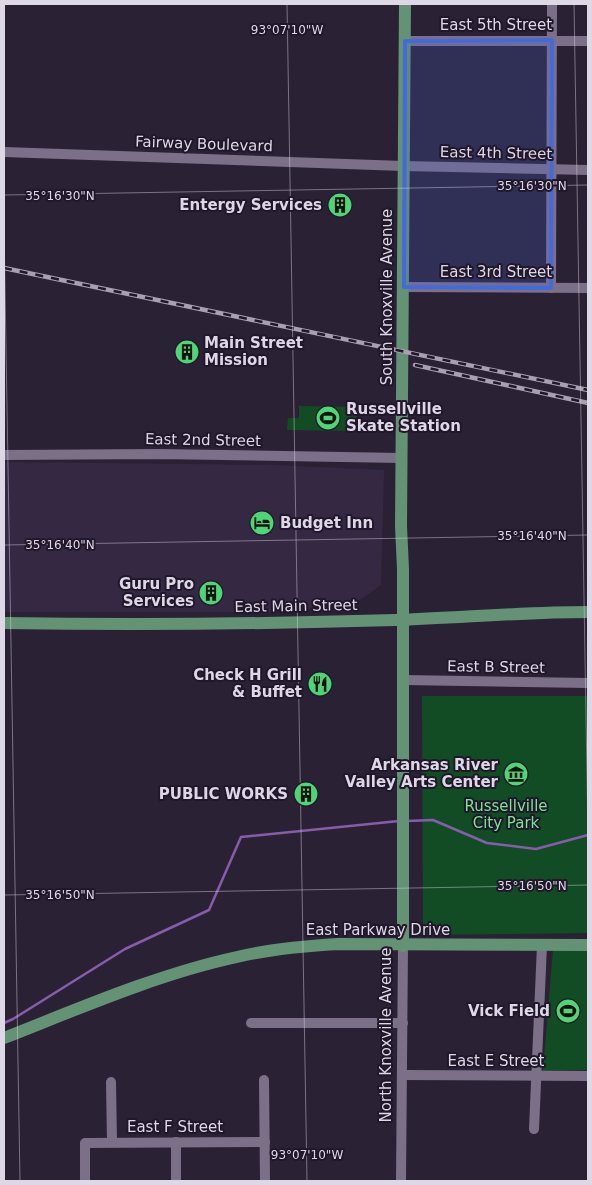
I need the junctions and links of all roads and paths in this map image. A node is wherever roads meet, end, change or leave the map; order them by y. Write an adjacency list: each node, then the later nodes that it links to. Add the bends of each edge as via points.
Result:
1 (406, 4): 4 (main road, South Knoxville Avenue)
2 (552, 4): 3 (street)
3 (552, 40): 4 (street, East 5th Street); 5 (street, East 5th Street); 8 (street)
4 (405, 41): 7 (main road, South Knoxville Avenue)
5 (588, 41)
6 (4, 152): 7 (street, Fairway Boulevard)
7 (403, 166): 8 (street, East 4th Street); 10 (main road, South Knoxville Avenue)
8 (551, 170): 9 (street, East 4th Street); 11 (street)
9 (588, 170)
10 (404, 287): 11 (street, East 3rd Street); 14 (main road, South Knoxville Avenue)
11 (551, 288): 12 (street, East 3rd Street)
12 (588, 288)
13 (4, 455): 14 (street, East 2nd Street)
14 (402, 458): 16 (main road, South Knoxville Avenue)
15 (588, 612): 16 (main road, East Main Street)
16 (403, 620): 17 (main road, East Main Street, via 155,625); 18 (main road, North Knoxville Avenue)
17 (4, 624)
18 (403, 680): 19 (street, East B Street); 22 (main road, North Knoxville Avenue)
19 (588, 683)
20 (542, 945): 21 (main road, East Parkway Drive); 22 (main road, East Parkway Drive); 27 (street)
21 (588, 945)
22 (403, 946): 24 (street, North Knoxville Avenue); 25 (main road, East Parkway Drive, via 307,946 236,957 110,996)
23 (251, 1023): 24 (street)
24 (403, 1023): 26 (street, North Knoxville Avenue)
25 (4, 1038)
26 (403, 1075): 27 (street, East E Street); 38 (street, North Knoxville Avenue)
27 (538, 1076): 28 (street, East E Street); 31 (street)
28 (588, 1076)
29 (264, 1080): 34 (street)
30 (111, 1082): 32 (street)
31 (534, 1129)
32 (112, 1142): 33 (street, East F Street); 35 (street, East F Street, via 85,1143)
33 (176, 1142): 34 (street, East F Street); 36 (street)
34 (265, 1142): 37 (street)
35 (85, 1181)
36 (176, 1181)
37 (265, 1181)
38 (401, 1181)

